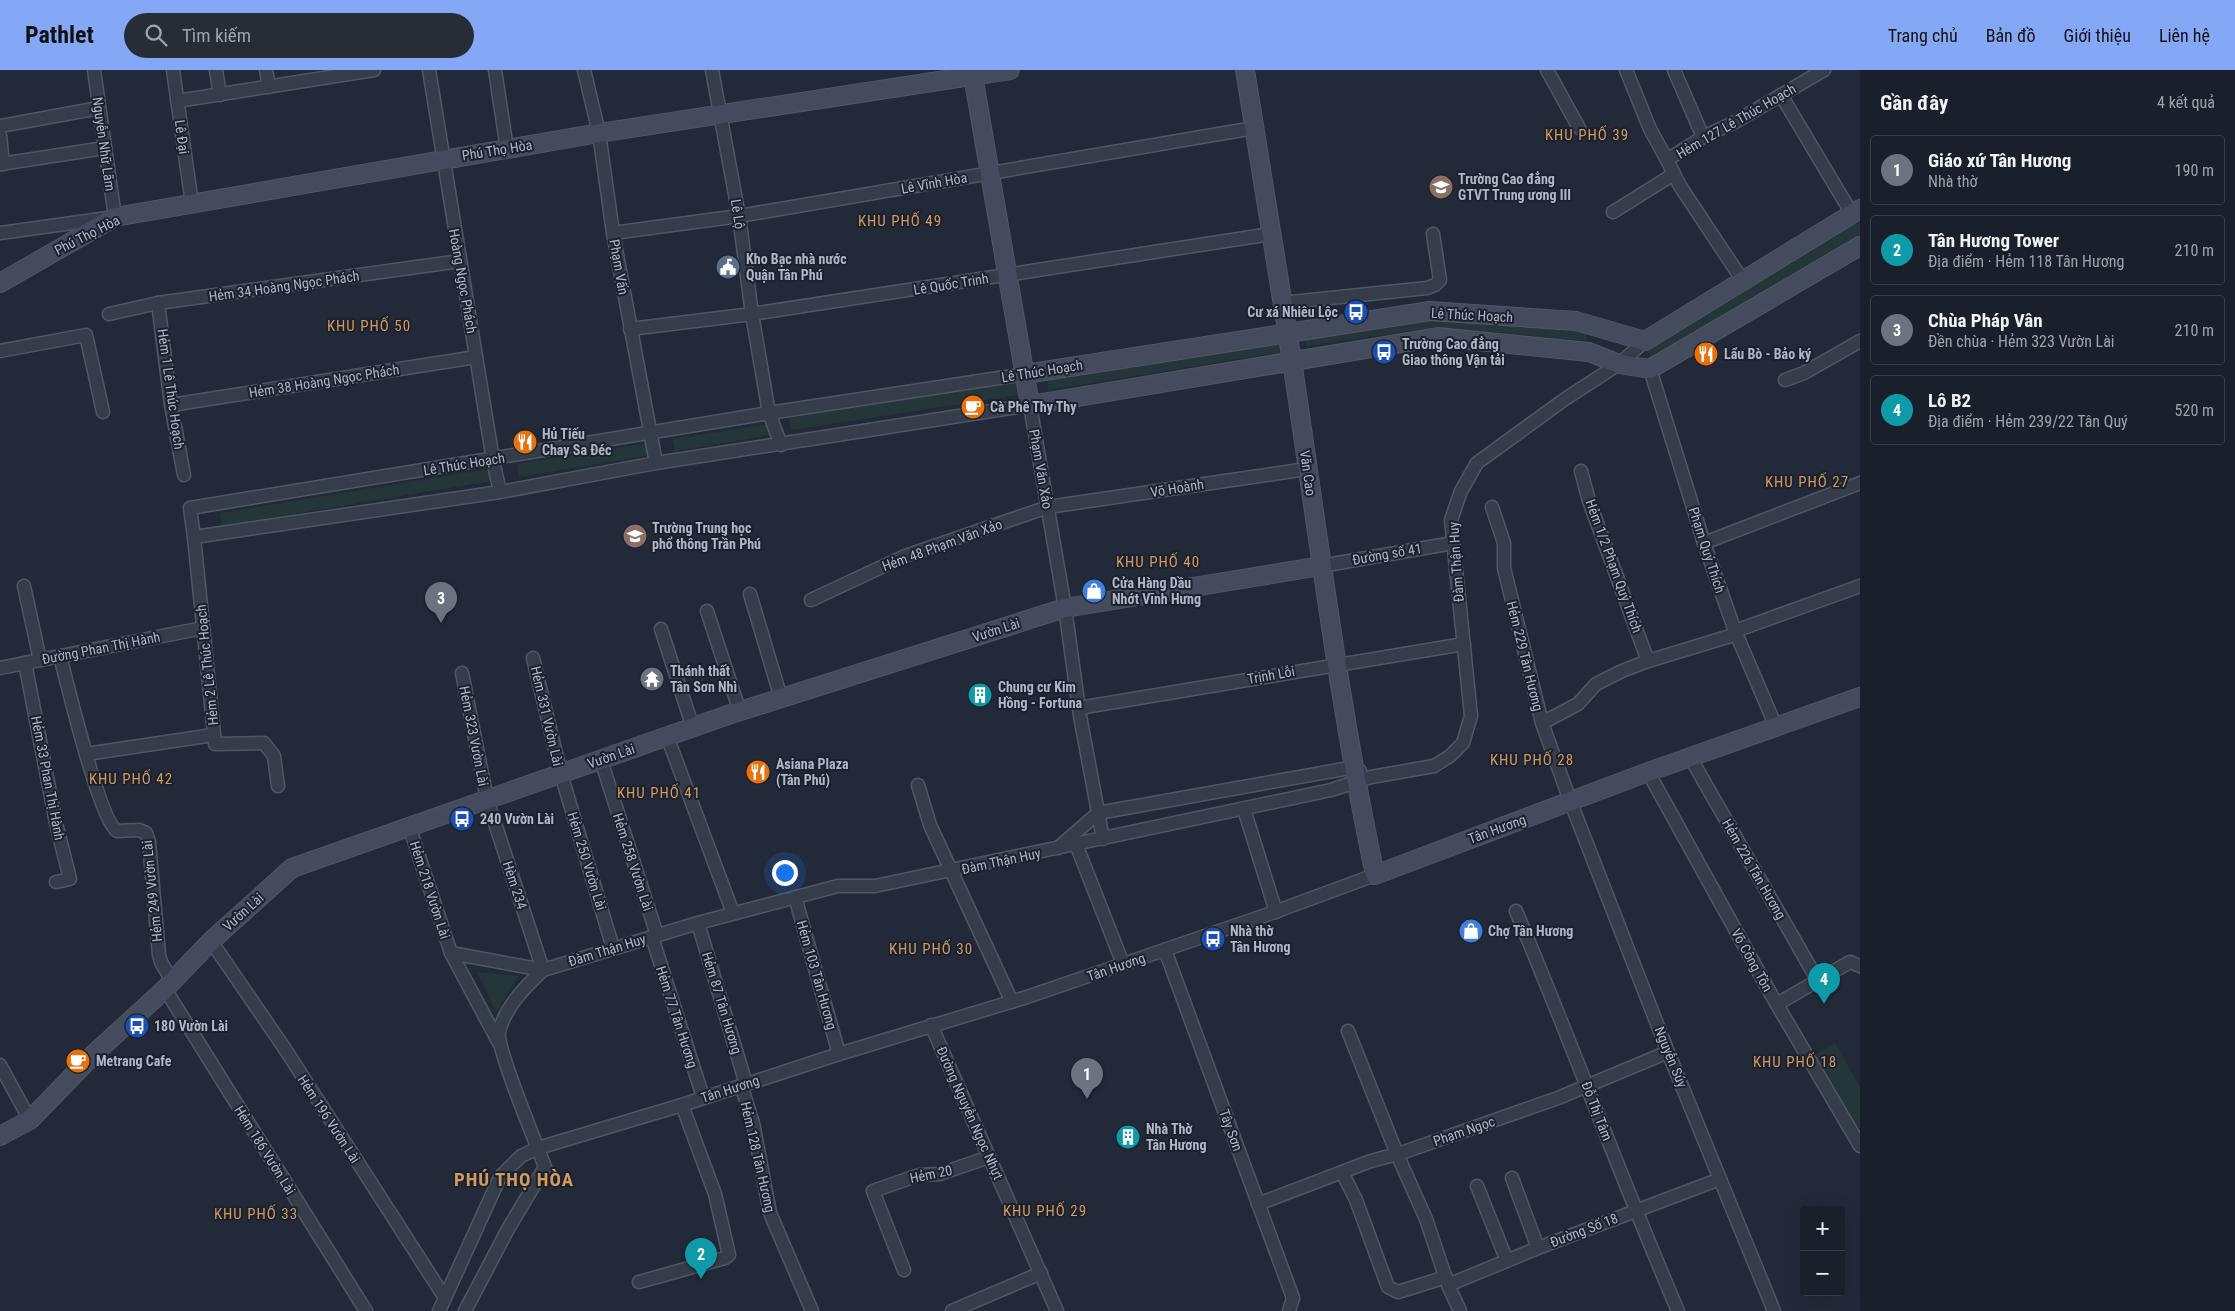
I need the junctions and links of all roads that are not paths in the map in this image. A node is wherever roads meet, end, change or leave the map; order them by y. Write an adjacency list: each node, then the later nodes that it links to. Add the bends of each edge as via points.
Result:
1 (94, 70): 21 (street, Nguyễn Nhữ Lãm)
2 (173, 70): 20 (street, Lê Đại)
3 (216, 70): 19 (street)
4 (266, 70): 17 (street)
5 (374, 70): 17 (street)
6 (429, 70): 31 (street, Hoàng Ngọc Phách)
7 (495, 70): 30 (street)
8 (584, 70): 26 (street, Phạm Vấn)
9 (712, 70): 22 (street, Lê Lộ)
10 (1010, 70): 16 (street, Phú Thọ Hòa)
11 (1245, 70): 24 (street, Văn Cao)
12 (1547, 70): 25 (street)
13 (1626, 70): 32 (street, via 1650,129)
14 (1674, 70): 28 (street)
15 (1824, 70): 18 (street, Hẻm 127 Lê Thúc Hoạch)
16 (972, 73): 22 (street, Phú Thọ Hòa); 34 (street, Phạm Văn Xảo)
17 (269, 87): 19 (street)
18 (1781, 95): 28 (street, Hẻm 127 Lê Thúc Hoạch, via 1736,122); 38 (street)
19 (220, 96): 20 (street)
20 (177, 101): 36 (street, Lê Đại)
21 (99, 108): 23 (street); 29 (street, Nguyễn Nhữ Lãm)
22 (719, 114): 26 (street, Phú Thọ Hòa); 39 (street, Lê Lộ)
23 (0, 126)
24 (1254, 128): 34 (street, Lê Vĩnh Hòa); 43 (street, Văn Cao)
25 (1579, 128)
26 (599, 133): 30 (street, Phú Thọ Hòa); 42 (street, Phạm Vấn)
27 (0, 135): 33 (street)
28 (1703, 136): 32 (street, Hẻm 127 Lê Thúc Hoạch)
29 (105, 148): 33 (street); 40 (street, Nguyễn Nhữ Lãm)
30 (507, 149): 31 (street, Phú Thọ Hòa)
31 (442, 159): 36 (street, Phú Thọ Hòa); 46 (street, Hoàng Ngọc Phách)
32 (1667, 160): 35 (street, Hẻm 127 Lê Thúc Hoạch)
33 (1, 164)
34 (990, 173): 39 (street, Lê Vĩnh Hòa); 47 (street, Phạm Văn Xảo)
35 (1674, 174): 37 (street); 48 (street, Hẻm 127 Lê Thúc Hoạch)
36 (192, 204): 40 (street, Phú Thọ Hòa)
37 (1613, 212)
38 (1856, 212): 48 (street)
39 (738, 216): 42 (street, Lê Vĩnh Hòa); 53 (street, Lê Lộ)
40 (115, 218): 41 (street); 49 (street, Phú Thọ Hòa)
41 (0, 232)
42 (613, 233): 54 (street, Phạm Vấn)
43 (1271, 234): 47 (street, Lê Quốc Trinh); 51 (street, Văn Cao)
44 (1433, 234): 51 (street, via 1440,280 1435,285)
45 (1860, 246): 62 (street)
46 (460, 261): 50 (street, Hẻm 34 Hoàng Ngọc Phách); 59 (street, Hoàng Ngọc Phách)
47 (1008, 275): 53 (street, Lê Quốc Trinh); 63 (street, Phạm Văn Xảo)
48 (1743, 281): 56 (street)
49 (0, 283)
50 (158, 303): 52 (street, Hẻm 34 Hoàng Ngọc Phách); 65 (street, Hẻm 1 Lê Thúc Hoạch)
51 (1282, 303): 55 (street, Văn Cao)
52 (109, 314)
53 (752, 314): 54 (street, Lê Quốc Trinh); 68 (street, Lê Lộ)
54 (630, 329): 69 (street, Phạm Vấn)
55 (1287, 333): 56 (street, Lê Thúc Hoạch, via 1430,311 1576,321); 60 (street, Văn Cao); 63 (street, Lê Thúc Hoạch)
56 (1645, 341): 61 (street, Đàm Thận Huy)
57 (1860, 341): 64 (street, via 1804,373)
58 (0, 351): 67 (street, via 86,335)
59 (476, 357): 65 (street, Hẻm 38 Hoàng Ngọc Phách); 71 (street, Hoàng Ngọc Phách)
60 (1292, 360): 61 (street, Lê Thúc Hoạch, via 1438,337 1588,352); 66 (street, Lê Thúc Hoạch); 73 (street, Văn Cao)
61 (1619, 364): 62 (street, Lê Thúc Hoạch); 82 (street, Đàm Thận Huy, via 1477,463 1451,520)
62 (1650, 369): 83 (street, Phạm Quý Thích)
63 (1025, 374): 66 (street, Phạm Văn Xảo); 68 (street, Lê Thúc Hoạch)
64 (1785, 380)
65 (171, 405): 75 (street, Hẻm 1 Lê Thúc Hoạch)
66 (1030, 405): 70 (street, Lê Thúc Hoạch); 78 (street, Phạm Văn Xảo)
67 (103, 412)
68 (769, 413): 69 (street, Lê Thúc Hoạch); 70 (street, Lê Lộ)
69 (651, 432): 71 (street, Lê Thúc Hoạch); 72 (street, Phạm Vấn)
70 (781, 445): 72 (street, Lê Thúc Hoạch)
71 (493, 460): 77 (street, Hoàng Ngọc Phách); 80 (street, Lê Thúc Hoạch)
72 (656, 463): 77 (street, Lê Thúc Hoạch)
73 (1307, 469): 78 (street, Võ Hoành); 84 (street, Văn Cao)
74 (1581, 471): 98 (street, Hẻm 1/2 Phạm Quý Thích)
75 (184, 475)
76 (1860, 483): 83 (street)
77 (500, 492): 81 (street, Lê Thúc Hoạch)
78 (1048, 507): 88 (street, Hẻm 48 Phạm Văn Xảo, via 905,556); 89 (street, Phạm Văn Xảo)
79 (1492, 507): 107 (street, Hẻm 229 Tân Hương, via 1504,543 1504,568)
80 (191, 515): 81 (street, Hẻm 2 Lê Thúc Hoạch)
81 (194, 537): 91 (street, Hẻm 2 Lê Thúc Hoạch)
82 (1453, 543): 84 (street, Đường số 41); 94 (street, Đàm Thận Huy)
83 (1704, 543): 93 (street, Phạm Quý Thích)
84 (1321, 566): 89 (street, Vườn Lài); 100 (street, Văn Cao)
85 (24, 586): 97 (street)
86 (1860, 586): 93 (street)
87 (750, 594): 104 (street)
88 (811, 600)
89 (1065, 608): 104 (street, Vườn Lài); 105 (street, Phạm Văn Xảo)
90 (707, 611): 106 (street)
91 (203, 628): 95 (street, Đường Phan Thị Hành); 110 (street, Hẻm 2 Lê Thúc Hoạch)
92 (661, 629): 109 (street)
93 (1736, 633): 98 (street); 108 (street, Phạm Quý Thích)
94 (1464, 644): 100 (street, Trịnh Lỗi); 117 (street, Đàm Thận Huy, via 1471,716 1463,743 1434,766)
95 (60, 656): 97 (street, Đường Phan Thị Hành); 112 (street, Hẻm 249 Vườn Lài)
96 (533, 658): 116 (street, Hẻm 331 Vườn Lài)
97 (40, 660): 99 (street, Đường Phan Thị Hành)
98 (1648, 661): 107 (street, via 1596,684 1578,704)
99 (25, 663): 101 (street, Đường Phan Thị Hành); 129 (street, Hẻm 33 Phan Thị Hành, via 70,879)
100 (1338, 664): 105 (street, Trịnh Lỗi); 117 (street, Văn Cao)
101 (0, 668)
102 (462, 673): 120 (street, Hẻm 323 Vườn Lài)
103 (1860, 697): 108 (street, Tân Hương)
104 (781, 698): 106 (street, Vườn Lài)
105 (1079, 708): 123 (street, Phạm Văn Xảo)
106 (740, 712): 109 (street, Vườn Lài)
107 (1542, 723): 121 (street, Hẻm 229 Tân Hương)
108 (1776, 727): 113 (street, Tân Hương)
109 (693, 728): 111 (street, Vườn Lài)
110 (213, 735): 112 (street); 119 (street, Hẻm 2 Lê Thúc Hoạch, via 215,744 264,743 274,756)
111 (667, 736): 114 (street, Vườn Lài); 133 (street)
112 (86, 754): 144 (street, Hẻm 249 Vườn Lài, via 114,830 146,833 159,955)
113 (1690, 757): 115 (street, Tân Hương); 143 (street, Hẻm 226 Tân Hương)
114 (601, 760): 116 (street, Vườn Lài); 135 (street, Hẻm 258 Vườn Lài)
115 (1648, 772): 121 (street, Tân Hương); 146 (street, Võ Công Tồn)
116 (561, 774): 120 (street, Vườn Lài); 137 (street, Hẻm 250 Vườn Lài)
117 (1360, 776): 122 (street, Đàm Thận Huy, via 1331,790); 123 (street, Đàm Thận Huy); 128 (street, Văn Cao)
118 (918, 785): 127 (street, via 930,825)
119 (278, 786)
120 (487, 799): 124 (street, Vườn Lài); 142 (street, Hèm 234)
121 (1571, 802): 128 (street, Tân Hương); 150 (street, Nguyễn Súy)
122 (1244, 809): 125 (street, Đàm Thận Huy); 132 (street)
123 (1098, 813): 125 (street, Phạm Văn Xảo); 126 (street, Đàm Thận Huy)
124 (409, 826): 136 (street, Vườn Lài, via 292,868); 139 (street, Hẻm 218 Vườn Lài)
125 (1103, 839): 126 (street, Đàm Thận Huy)
126 (1074, 840): 127 (street, Đàm Thận Huy, via 1058,849); 140 (street)
127 (952, 870): 130 (street, Đàm Thận Huy, via 874,886 838,886); 145 (street)
128 (1375, 875): 132 (street, Tân Hương)
129 (56, 882)
130 (795, 897): 133 (street, Đàm Thận Huy); 151 (street, Hẻm 103 Tân Hương)
131 (1516, 910): 154 (street, Đỗ Thị Tâm)
132 (1276, 912): 138 (street, Tân Hương)
133 (733, 913): 134 (street, Đàm Thận Huy)
134 (698, 923): 135 (street, Đàm Thận Huy); 153 (street, Hẻm 87 Tân Hương)
135 (654, 936): 137 (street, Đàm Thận Huy); 155 (street, Hẻm 77 Tân Hương)
136 (211, 941): 144 (street, Vườn Lài); 175 (street, Hẻm 196 Vườn Lài, via 285,1049)
137 (613, 948): 142 (street, Đàm Thận Huy)
138 (1165, 950): 140 (street, Tân Hương); 167 (street, Tây Sơn)
139 (451, 953): 142 (street, Hẻm 218 Vườn Lài); 149 (street, Hẻm 218 Vườn Lài)
140 (1123, 964): 145 (street, Tân Hương)
141 (1860, 966): 143 (street, via 1850,962)
142 (543, 970): 149 (street, Đàm Thận Huy, via 526,986 504,1016)
143 (1818, 981): 146 (street)
144 (169, 985): 157 (street, Vườn Lài, via 95,1053); 176 (street, Hẻm 186 Vườn Lài)
145 (1012, 1002): 147 (street, Tân Hương)
146 (1777, 1004): 159 (street, Võ Công Tồn)
147 (931, 1025): 151 (street, Tân Hương); 162 (street, Đường Nguyễn Ngọc Nhựt)
148 (1348, 1031): 161 (street)
149 (499, 1043): 160 (street)
150 (1668, 1052): 154 (street, Phạm Ngọc); 165 (street, Nguyễn Súy)
151 (839, 1054): 153 (street, Tân Hương)
152 (0, 1065): 157 (street)
153 (743, 1084): 155 (street, Tân Hương); 179 (street, Hẻm 128 Tân Hương, via 770,1213)
154 (1587, 1085): 161 (street, Phạm Ngọc); 168 (street, Đỗ Thị Tâm)
155 (703, 1097): 156 (street, Tân Hương)
156 (682, 1105): 160 (street, Tân Hương); 174 (street, via 716,1194 729,1255)
157 (30, 1120): 158 (street, Vườn Lài)
158 (0, 1136)
159 (1860, 1146)
160 (538, 1148): 175 (street, via 521,1156 500,1177); 178 (street, via 545,1167)
161 (1398, 1154): 163 (street, Phạm Ngọc); 173 (street, via 1426,1218)
162 (989, 1156): 171 (street, Hẻm 20, via 940,1174 920,1175 872,1191); 172 (street, Đường Nguyễn Ngọc Nhựt)
163 (1342, 1172): 167 (street, Phạm Ngọc); 173 (street, Đường Số 18, via 1356,1200 1388,1287 1398,1292)
164 (1512, 1178): 169 (street)
165 (1720, 1179): 168 (street, Đường Số 18); 185 (street, Nguyễn Súy)
166 (1477, 1186): 170 (street)
167 (1258, 1204): 182 (street, Tây Sơn, via 1293,1298)
168 (1635, 1210): 169 (street, Đường Số 18); 184 (street, Đỗ Thị Tâm)
169 (1538, 1248): 170 (street, Đường Số 18)
170 (1507, 1261): 173 (street, Đường Số 18)
171 (904, 1270)
172 (1040, 1273): 180 (street); 181 (street, Đường Nguyễn Ngọc Nhựt)
173 (1447, 1281): 183 (street)
174 (639, 1282)
175 (445, 1298): 177 (street)
176 (366, 1311)
177 (439, 1311)
178 (465, 1311)
179 (812, 1311)
180 (952, 1311)
181 (1057, 1311)
182 (1288, 1311)
183 (1460, 1311)
184 (1678, 1311)
185 (1774, 1311)

